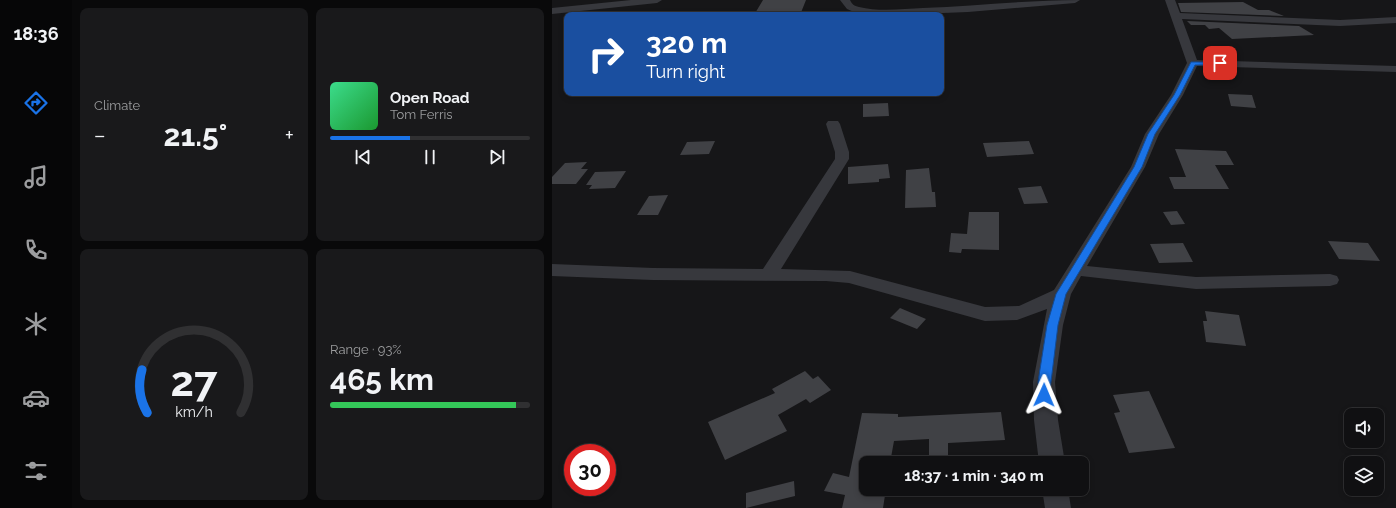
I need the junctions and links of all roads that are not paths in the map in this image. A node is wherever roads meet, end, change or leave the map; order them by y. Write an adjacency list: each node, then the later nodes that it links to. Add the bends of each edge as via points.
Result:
1 (657, 0): 5 (street)
2 (845, 0): 3 (street, via 850,7 857,10 892,12)
3 (1075, 0)
4 (1170, 0): 6 (street)
5 (552, 11)
6 (1176, 16): 7 (street, via 1340,22); 8 (street)
7 (1396, 20)
8 (1193, 63): 9 (street); 12 (street, via 1177,95 1152,134 1138,167)
9 (1396, 70)
10 (833, 124): 13 (street, via 842,159)
11 (552, 270): 13 (street)
12 (1075, 270): 14 (street, via 1196,282); 15 (street)
13 (768, 275): 15 (street, via 850,277 985,314 1006,316 1027,312)
14 (1330, 280)
15 (1061, 294): 16 (street, via 1052,325 1044,382)
16 (1051, 456)
17 (1056, 496): 18 (street)
18 (1058, 508)

